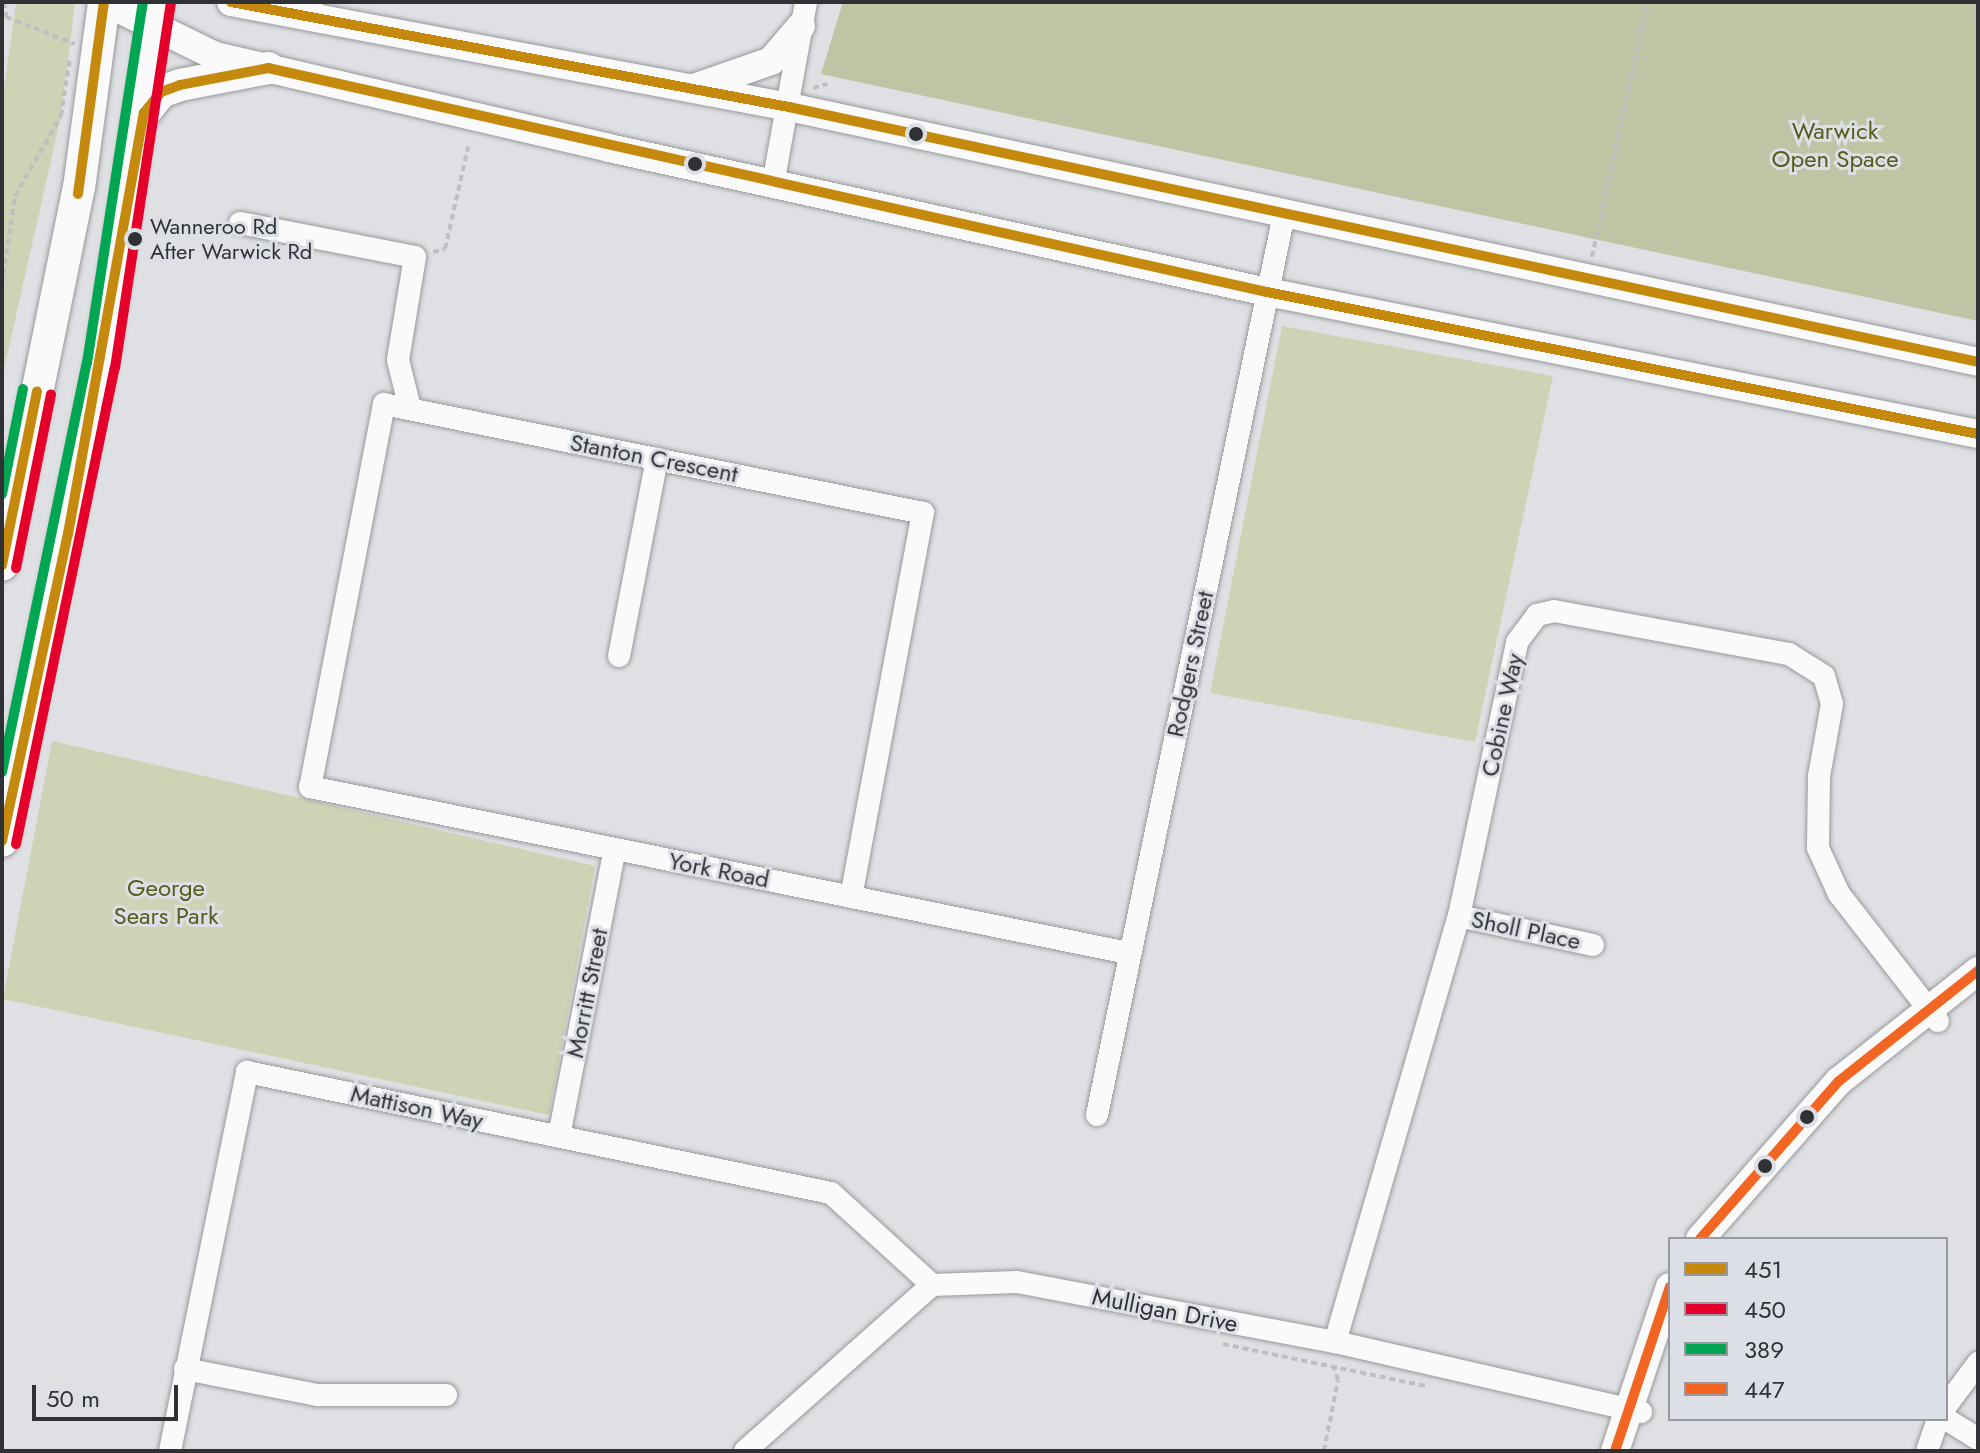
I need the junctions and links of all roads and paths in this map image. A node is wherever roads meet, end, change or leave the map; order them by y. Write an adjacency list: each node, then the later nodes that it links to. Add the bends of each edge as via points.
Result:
1 (4, 2): 19 (path, via 6,17 79,45 62,74 61,116 15,196)
2 (104, 2): 8 (main road); 25 (highway, via 79,188)
3 (231, 2): 6 (main road)
4 (275, 2): 6 (highway)
5 (1647, 2): 18 (path)
6 (309, 13): 10 (main road)
7 (804, 14): 10 (main road, via 771,61); 11 (street)
8 (155, 15): 9 (main road, via 186,47); 12 (highway)
9 (268, 68): 12 (highway, via 170,88); 14 (main road)
10 (685, 90): 11 (main road)
11 (789, 107): 14 (street); 15 (main road)
12 (144, 113): 28 (highway, via 98,380)
13 (468, 147): 17 (path, via 445,249)
14 (773, 184): 20 (main road)
15 (1284, 214): 20 (street, Rodgers Street); 21 (main road)
16 (240, 223): 17 (street)
17 (415, 257): 22 (street, via 398,360)
18 (1591, 261)
19 (2, 284)
20 (1267, 292): 23 (main road); 33 (street, Rodgers Street)
21 (1978, 362)
22 (410, 408): 24 (street, Stanton Crescent); 27 (street, Stanton Crescent, via 384,404)
23 (1978, 434)
24 (657, 459): 26 (street); 30 (street, Stanton Crescent, via 923,513)
25 (2, 565)
26 (619, 656)
27 (310, 787): 29 (street, York Road)
28 (2, 841)
29 (615, 849): 30 (street, York Road); 38 (street, Morritt Street)
30 (851, 897): 33 (street, York Road)
31 (1459, 916): 32 (street, Sholl Place); 36 (street, Cobine Way, via 1517,642 1537,615 1554,611 1789,654 1824,676 1832,704 1819,776 1818,848 1839,894); 45 (street, Cobine Way)
32 (1593, 945)
33 (1128, 953): 37 (street, Rodgers Street)
34 (1978, 971): 36 (main road)
35 (1978, 990): 36 (main road)
36 (1933, 1015): 39 (main road, via 1799,1121); 40 (main road, via 1829,1117)
37 (1097, 1115)
38 (559, 1136): 41 (street, Mattison Way, via 831,1193); 48 (street, Mattison Way, via 247,1072)
39 (1702, 1237)
40 (1724, 1237)
41 (932, 1285): 45 (street, Mulligan Drive, via 1017,1282); 57 (street)
42 (1668, 1294): 52 (main road)
43 (1668, 1336): 52 (main road)
44 (1215, 1342): 47 (path)
45 (1335, 1342): 52 (street, Mulligan Drive)
46 (1978, 1363): 51 (street)
47 (1334, 1367): 49 (path); 58 (path, via 1338,1380)
48 (185, 1369): 50 (street, via 318,1395); 56 (street, Mattison Way)
49 (1439, 1389)
50 (446, 1395)
51 (1948, 1403)
52 (1633, 1410): 59 (main road); 60 (main road)
53 (1948, 1420): 55 (street)
54 (1937, 1421): 61 (street)
55 (1978, 1439)
56 (170, 1451)
57 (745, 1451)
58 (1324, 1451)
59 (1615, 1451)
60 (1632, 1451)
61 (1927, 1451)

